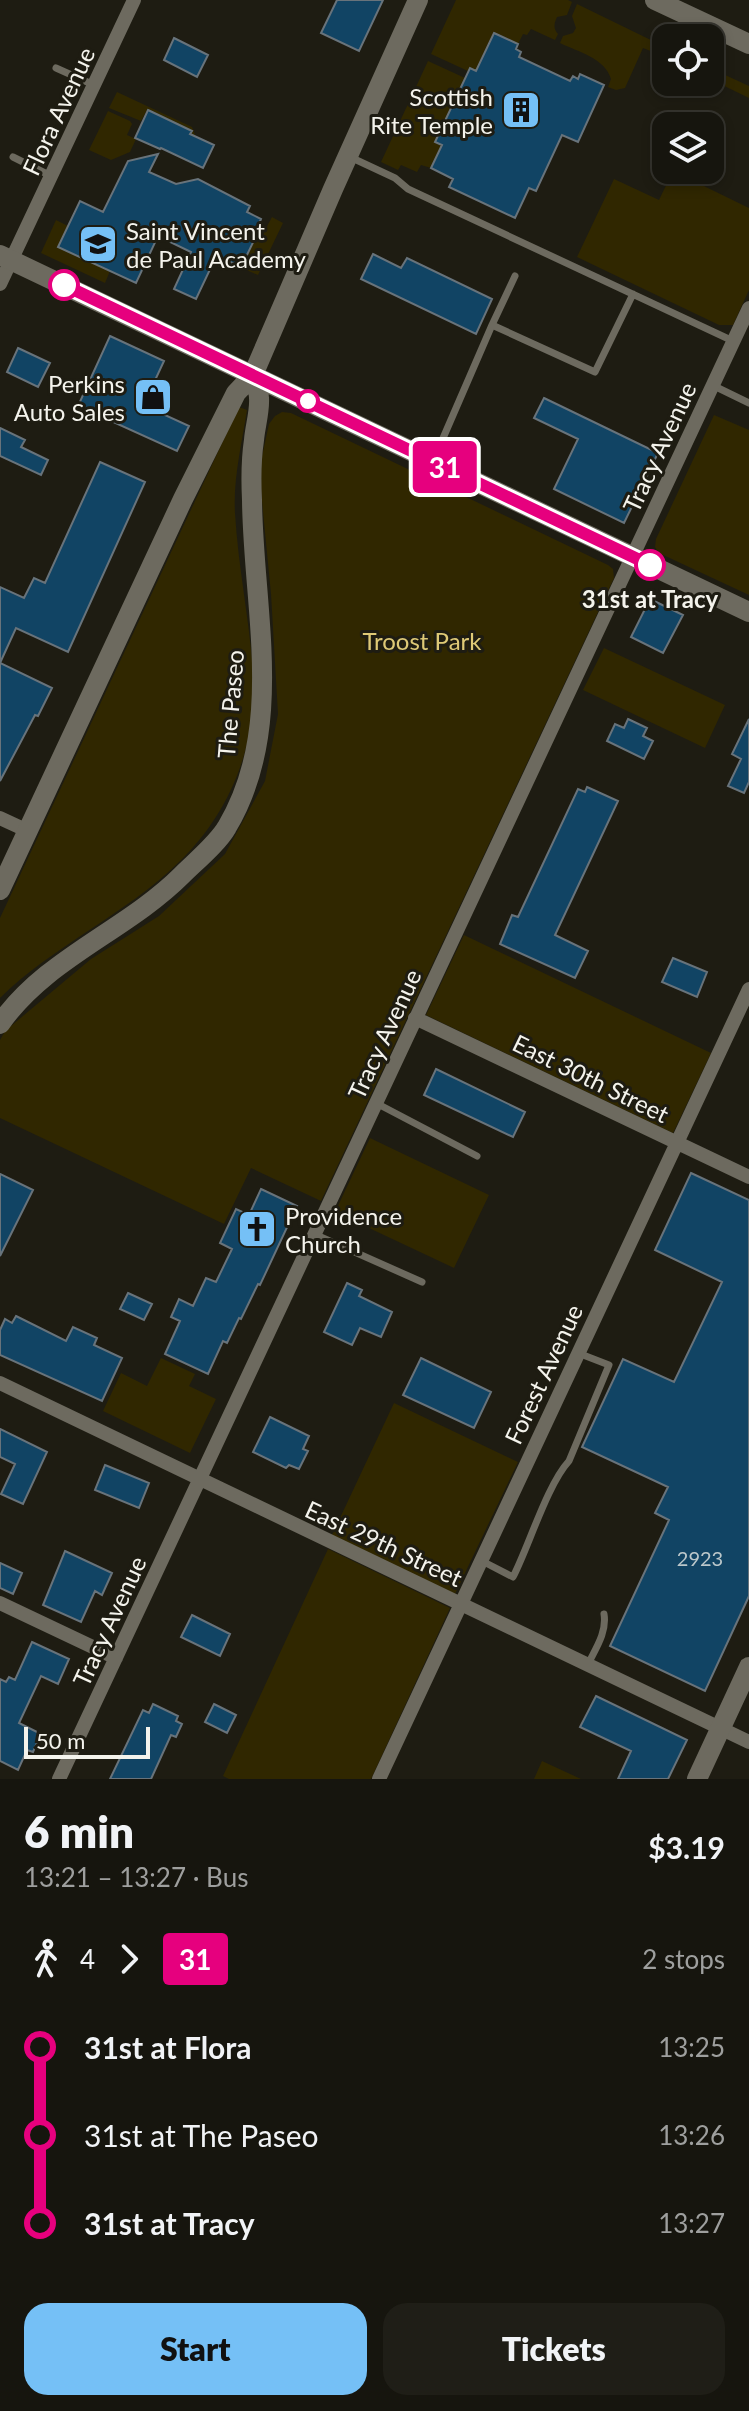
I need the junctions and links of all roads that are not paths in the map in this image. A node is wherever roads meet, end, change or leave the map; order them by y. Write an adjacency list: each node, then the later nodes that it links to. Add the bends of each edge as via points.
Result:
1 (134, 0): 6 (street, Flora Avenue)
2 (418, 0): 7 (main road)
3 (655, 0): 4 (main road)
4 (749, 44)
5 (56, 68): 6 (lane)
6 (94, 85): 9 (street, Flora Avenue)
7 (348, 156): 13 (lane); 17 (main road)
8 (13, 157): 9 (lane)
9 (51, 176): 10 (street, Flora Avenue)
10 (6, 258): 12 (street, Flora Avenue); 17 (main road)
11 (515, 276): 15 (lane)
12 (0, 284)
13 (633, 294): 15 (lane, via 595,372); 16 (lane)
14 (749, 308): 16 (street, Tracy Avenue)
15 (492, 325): 20 (lane)
16 (733, 341): 18 (street, Tracy Avenue)
17 (253, 375): 20 (main road); 24 (main road, via 236,393 183,499); 28 (main road, The Paseo, via 260,399 252,501 263,664 258,740 246,787 226,829 180,877 57,966)
18 (712, 385): 19 (lane); 21 (street, Tracy Avenue)
19 (749, 403)
20 (433, 461): 21 (main road)
21 (632, 556): 22 (main road); 27 (street, Tracy Avenue)
22 (749, 612)
23 (0, 818): 24 (street)
24 (28, 831): 25 (main road)
25 (0, 890)
26 (749, 989): 30 (street, Forest Avenue)
27 (415, 1018): 29 (street, Tracy Avenue); 30 (street, East 30th Street)
28 (0, 1024)
29 (376, 1103): 31 (lane); 33 (street, Tracy Avenue)
30 (676, 1143): 32 (street, East 30th Street); 35 (street, Forest Avenue)
31 (477, 1156)
32 (749, 1177)
33 (314, 1234): 34 (lane); 37 (street, Tracy Avenue)
34 (422, 1282)
35 (578, 1353): 38 (street, Forest Avenue); 38 (lane, via 609,1365 569,1461 513,1577)
36 (0, 1383): 37 (street, East 29th Street)
37 (199, 1480): 40 (street, East 29th Street); 42 (street, Tracy Avenue)
38 (480, 1561): 40 (street, Forest Avenue)
39 (0, 1603): 42 (street)
40 (460, 1604): 43 (street, East 29th Street); 48 (street, Forest Avenue)
41 (604, 1614): 43 (lane, via 604,1631)
42 (116, 1658): 47 (street, Tracy Avenue)
43 (588, 1664): 45 (street, East 29th Street)
44 (747, 1678): 45 (main road)
45 (720, 1728): 46 (street, East 29th Street); 49 (main road)
46 (749, 1742)
47 (59, 1779)
48 (379, 1779)
49 (697, 1779)

